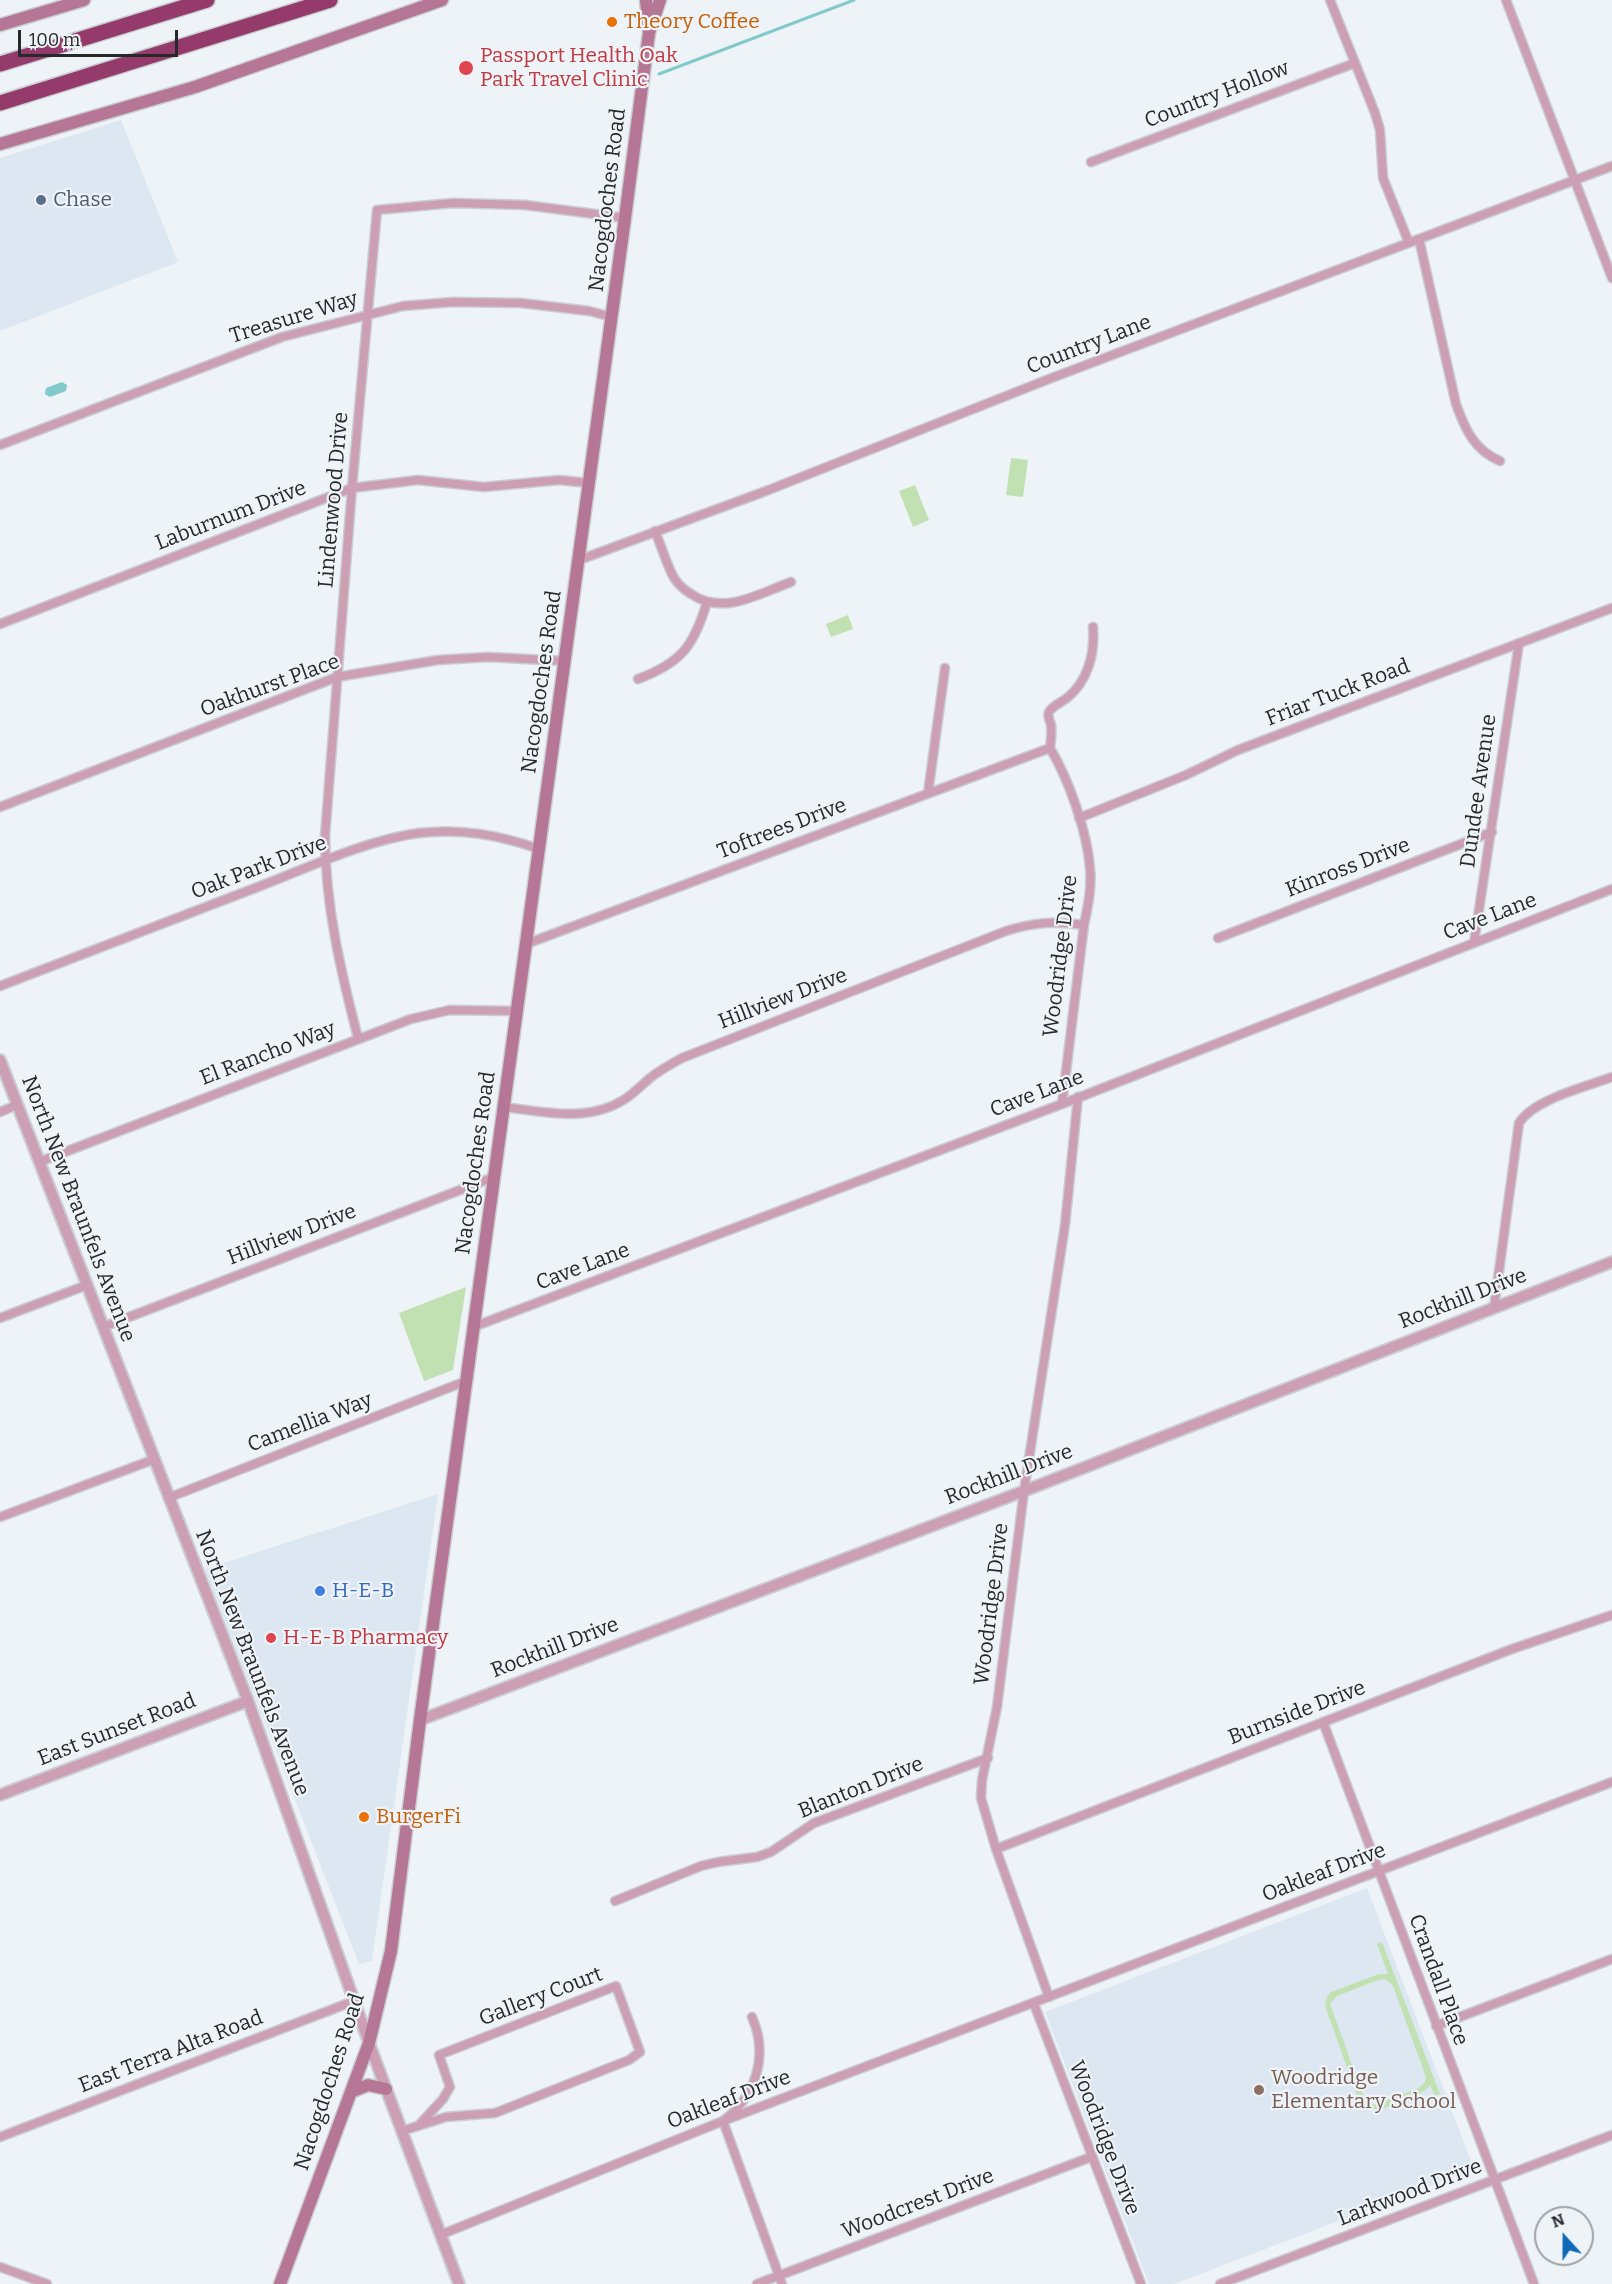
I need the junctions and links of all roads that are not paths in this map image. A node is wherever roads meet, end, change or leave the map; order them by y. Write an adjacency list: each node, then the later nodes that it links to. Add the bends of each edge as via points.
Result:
1 (84, 0): 9 (main road)
2 (207, 0): 12 (highway)
3 (330, 0): 13 (highway)
4 (442, 0): 14 (main road, via 195,87)
5 (646, 0): 10 (main road, Nacogdoches Road)
6 (660, 0): 10 (main road, Nacogdoches Road)
7 (1330, 0): 11 (street)
8 (1506, 0): 17 (street)
9 (0, 25)
10 (649, 33): 18 (main road, Nacogdoches Road)
11 (1355, 63): 15 (street, Country Hollow); 20 (street, via 1380,130 1383,178)
12 (0, 64)
13 (0, 103)
14 (0, 144)
15 (1091, 162)
16 (1612, 166): 17 (street, Country Lane)
17 (1575, 181): 19 (street, Country Lane); 21 (street)
18 (626, 218): 22 (street, Lindenwood Drive, via 525,205 453,204 377,210); 23 (main road, Nacogdoches Road)
19 (1419, 239): 20 (street, Country Lane); 25 (street, via 1463,425 1471,440)
20 (1409, 243): 28 (street, Country Lane)
21 (1612, 278)
22 (369, 314): 23 (street, Treasure Way, via 403,306 453,302 521,303); 24 (street, Treasure Way, via 282,337); 27 (street, Lindenwood Drive)
23 (612, 317): 26 (main road, Nacogdoches Road)
24 (0, 445)
25 (1500, 461)
26 (589, 483): 27 (street, Laburnum Drive, via 559,480 484,487 418,480); 29 (main road, Nacogdoches Road)
27 (352, 488): 33 (street, Laburnum Drive); 38 (street, Lindenwood Drive)
28 (656, 531): 29 (street, Country Lane); 31 (street, via 682,588)
29 (579, 560): 36 (main road, Nacogdoches Road)
30 (791, 582): 31 (street, via 738,602)
31 (707, 602): 39 (street, via 698,631 678,657 662,670)
32 (1612, 608): 35 (street, Friar Tuck Road)
33 (0, 624)
34 (1093, 627): 40 (street, via 1091,658 1082,683 1048,715)
35 (1519, 644): 43 (street, Friar Tuck Road, via 1238,750 1186,776); 44 (street, Dundee Avenue)
36 (565, 661): 38 (street, Oakhurst Place, via 488,657 438,660); 45 (main road, Nacogdoches Road)
37 (945, 668): 41 (street)
38 (337, 677): 42 (street, Oakhurst Place); 46 (street, Lindenwood Drive)
39 (638, 679)
40 (1050, 748): 41 (street, Toftrees Drive); 43 (street, Woodridge Drive, via 1063,771)
41 (928, 793): 51 (street, Toftrees Drive)
42 (0, 807)
43 (1079, 818): 48 (street, Woodridge Drive, via 1090,869)
44 (1492, 832): 49 (street, Kinross Drive); 50 (street, Dundee Avenue)
45 (539, 849): 46 (street, Oak Park Drive, via 489,834 441,831 393,838); 51 (main road, Nacogdoches Road)
46 (325, 861): 52 (street, Oak Park Drive); 54 (street, Lindenwood Drive, via 338,962)
47 (1612, 889): 50 (street, Cave Lane)
48 (1084, 925): 58 (street, Woodridge Drive); 60 (street, Hillview Drive, via 1053,921 1006,931 682,1058 613,1107 596,1113 578,1115)
49 (1218, 938)
50 (1474, 943): 57 (street, Cave Lane)
51 (526, 944): 53 (main road, Nacogdoches Road)
52 (0, 986)
53 (517, 1011): 54 (street, El Rancho Way, via 470,1009 430,1014); 60 (main road, Nacogdoches Road)
54 (358, 1038): 62 (street, El Rancho Way)
55 (0, 1060): 59 (street, North New Braunfels Avenue)
56 (1612, 1077): 66 (street, via 1544,1103 1519,1123)
57 (1078, 1097): 58 (street, Cave Lane); 72 (street, Woodridge Drive, via 1065,1225)
58 (1062, 1104): 69 (street, Cave Lane)
59 (17, 1105): 61 (street); 62 (street, North New Braunfels Avenue)
60 (504, 1107): 63 (main road, Nacogdoches Road)
61 (0, 1112)
62 (39, 1162): 65 (street, North New Braunfels Avenue)
63 (494, 1177): 68 (street, Hillview Drive); 69 (main road, Nacogdoches Road)
64 (1612, 1262): 66 (street, Rockhill Drive)
65 (87, 1285): 67 (street); 68 (street, North New Braunfels Avenue)
66 (1494, 1308): 72 (street, Rockhill Drive)
67 (0, 1318)
68 (103, 1327): 71 (street, North New Braunfels Avenue)
69 (473, 1328): 70 (main road, Nacogdoches Road)
70 (466, 1381): 73 (street, Camellia Way); 77 (main road, Nacogdoches Road)
71 (155, 1459): 73 (street, North New Braunfels Avenue); 74 (street)
72 (1024, 1491): 77 (street, Rockhill Drive); 79 (street, Woodridge Drive)
73 (168, 1498): 76 (street, North New Braunfels Avenue)
74 (0, 1517)
75 (1612, 1615): 78 (street, Burnside Drive)
76 (248, 1701): 81 (street, East Sunset Road); 87 (street, North New Braunfels Avenue)
77 (420, 1720): 91 (main road, Nacogdoches Road, via 391,1951)
78 (1323, 1722): 82 (street, Burnside Drive); 83 (street, Crandall Place)
79 (988, 1758): 82 (street, Woodridge Drive, via 981,1798); 84 (street, Blanton Drive, via 814,1823 771,1852 701,1866)
80 (1612, 1782): 83 (street, Oakleaf Drive)
81 (0, 1795)
82 (996, 1849): 86 (street, Woodridge Drive)
83 (1379, 1871): 86 (street, Oakleaf Drive); 90 (street, Crandall Place)
84 (615, 1901)
85 (1612, 1959): 90 (street)
86 (1049, 1998): 88 (street, Oakleaf Drive)
87 (354, 2001): 91 (street, North New Braunfels Avenue); 98 (street, East Terra Alta Road)
88 (1034, 2004): 94 (street, Oakleaf Drive); 99 (street, Woodridge Drive)
89 (752, 2016): 94 (street, via 759,2042 757,2076 746,2099)
90 (1436, 2026): 100 (street, Crandall Place)
91 (369, 2043): 92 (street, North New Braunfels Avenue); 93 (main road, Nacogdoches Road)
92 (386, 2090): 93 (main road, via 368,2085); 96 (street, North New Braunfels Avenue)
93 (351, 2092): 105 (main road, Nacogdoches Road)
94 (723, 2121): 101 (street, Oakleaf Drive); 103 (street)
95 (420, 2124): 95 (street, Gallery Court, via 495,2113 638,2055 616,1986 440,2055 450,2087 444,2100); 96 (street, Gallery Court)
96 (402, 2131): 101 (street, North New Braunfels Avenue)
97 (1612, 2135): 100 (street, Larkwood Drive)
98 (0, 2137)
99 (1091, 2157): 103 (street, Woodcrest Drive); 108 (street, Woodridge Drive)
100 (1494, 2181): 109 (street, Larkwood Drive); 110 (street, Crandall Place)
101 (440, 2235): 106 (street, North New Braunfels Avenue)
102 (0, 2267): 104 (street)
103 (780, 2280): 107 (street, Woodcrest Drive)
104 (47, 2284)
105 (280, 2284)
106 (459, 2284)
107 (757, 2284)
108 (1141, 2284)
109 (1220, 2284)
110 (1534, 2284)

